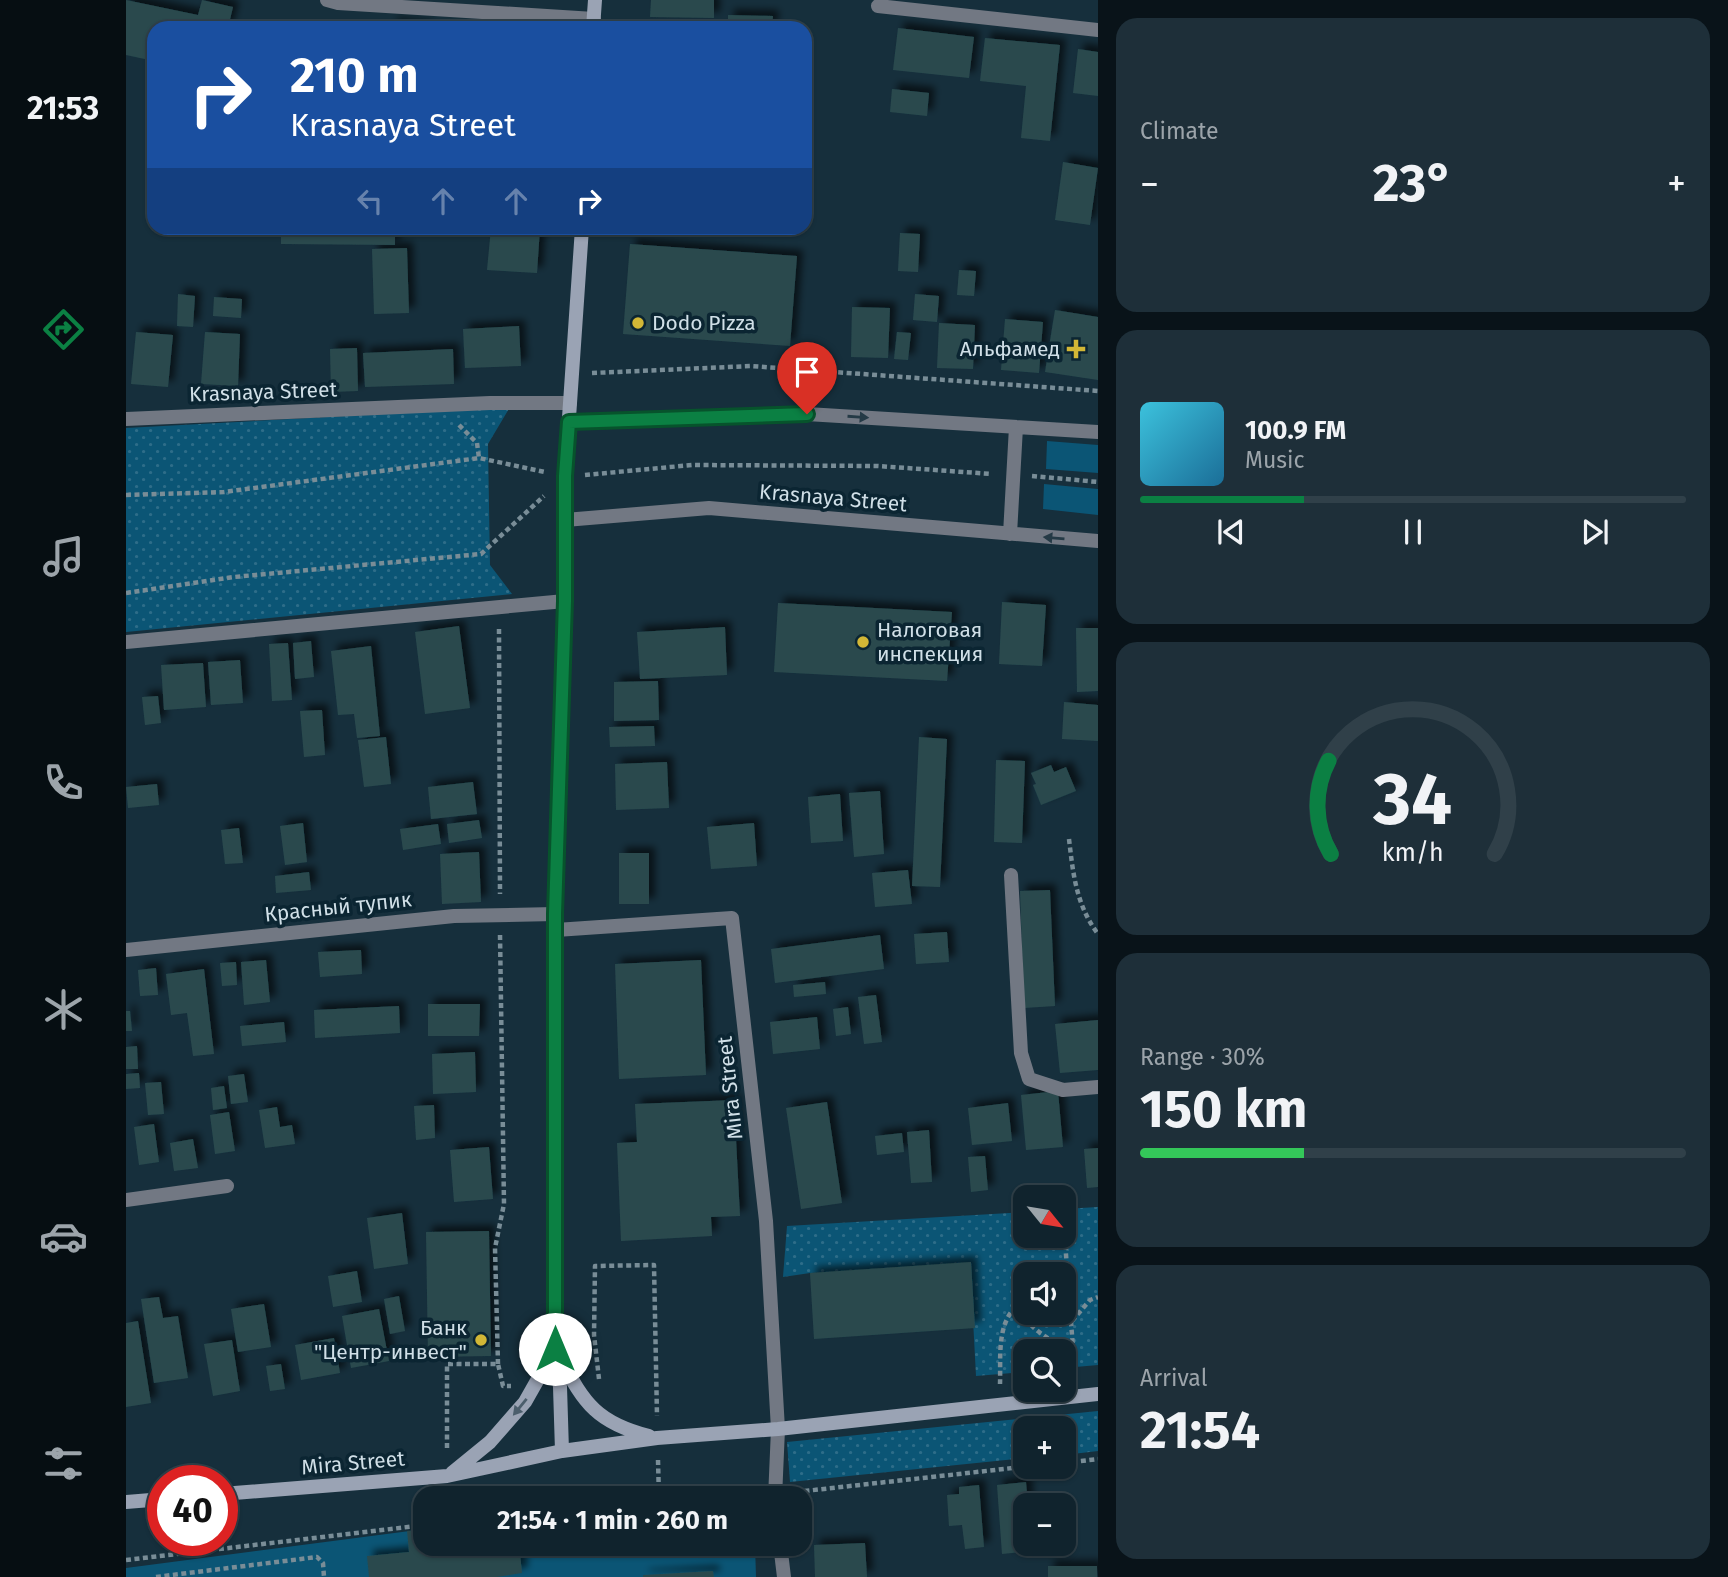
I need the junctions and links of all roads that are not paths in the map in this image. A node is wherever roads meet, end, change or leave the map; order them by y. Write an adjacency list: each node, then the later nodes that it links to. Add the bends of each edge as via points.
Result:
1 (327, 0): 4 (street)
2 (595, 0): 5 (street)
3 (878, 6): 6 (street)
4 (571, 21)
5 (593, 21)
6 (1098, 30)
7 (582, 235): 8 (street)
8 (570, 403): 9 (street, Krasnaya Street); 10 (street)
9 (126, 419)
10 (569, 422): 11 (street, one-way to 11, via 807,414); 13 (street)
11 (1016, 427): 12 (street); 14 (street)
12 (1098, 432)
13 (565, 520): 14 (street, Krasnaya Street, via 709,508); 16 (street)
14 (1010, 534): 15 (street, Krasnaya Street, one-way to 14)
15 (1098, 541)
16 (565, 601): 17 (street); 19 (street)
17 (126, 642)
18 (1011, 875): 22 (street, via 1021,1054 1029,1079 1063,1090)
19 (555, 914): 20 (street); 21 (street, Красный тупик, via 454,916)
20 (556, 930): 25 (street); 27 (street, Mira Street, via 732,918 766,1221)
21 (126, 950)
22 (1098, 1087)
23 (227, 1186): 24 (street)
24 (126, 1200)
25 (555, 1349): 28 (street, via 580,1396 603,1417); 29 (street); 30 (street, one-way to 30, via 525,1402 490,1442)
26 (1098, 1394): 27 (street, Mira Street)
27 (778, 1429): 28 (street, Mira Street); 31 (street, Mira Street)
28 (657, 1438): 29 (street, Mira Street)
29 (562, 1451): 30 (street, Mira Street)
30 (447, 1476): 32 (street, Mira Street)
31 (775, 1486)
32 (238, 1493)
33 (147, 1500): 34 (street)
34 (126, 1502)
35 (781, 1556): 36 (street)
36 (784, 1577)

